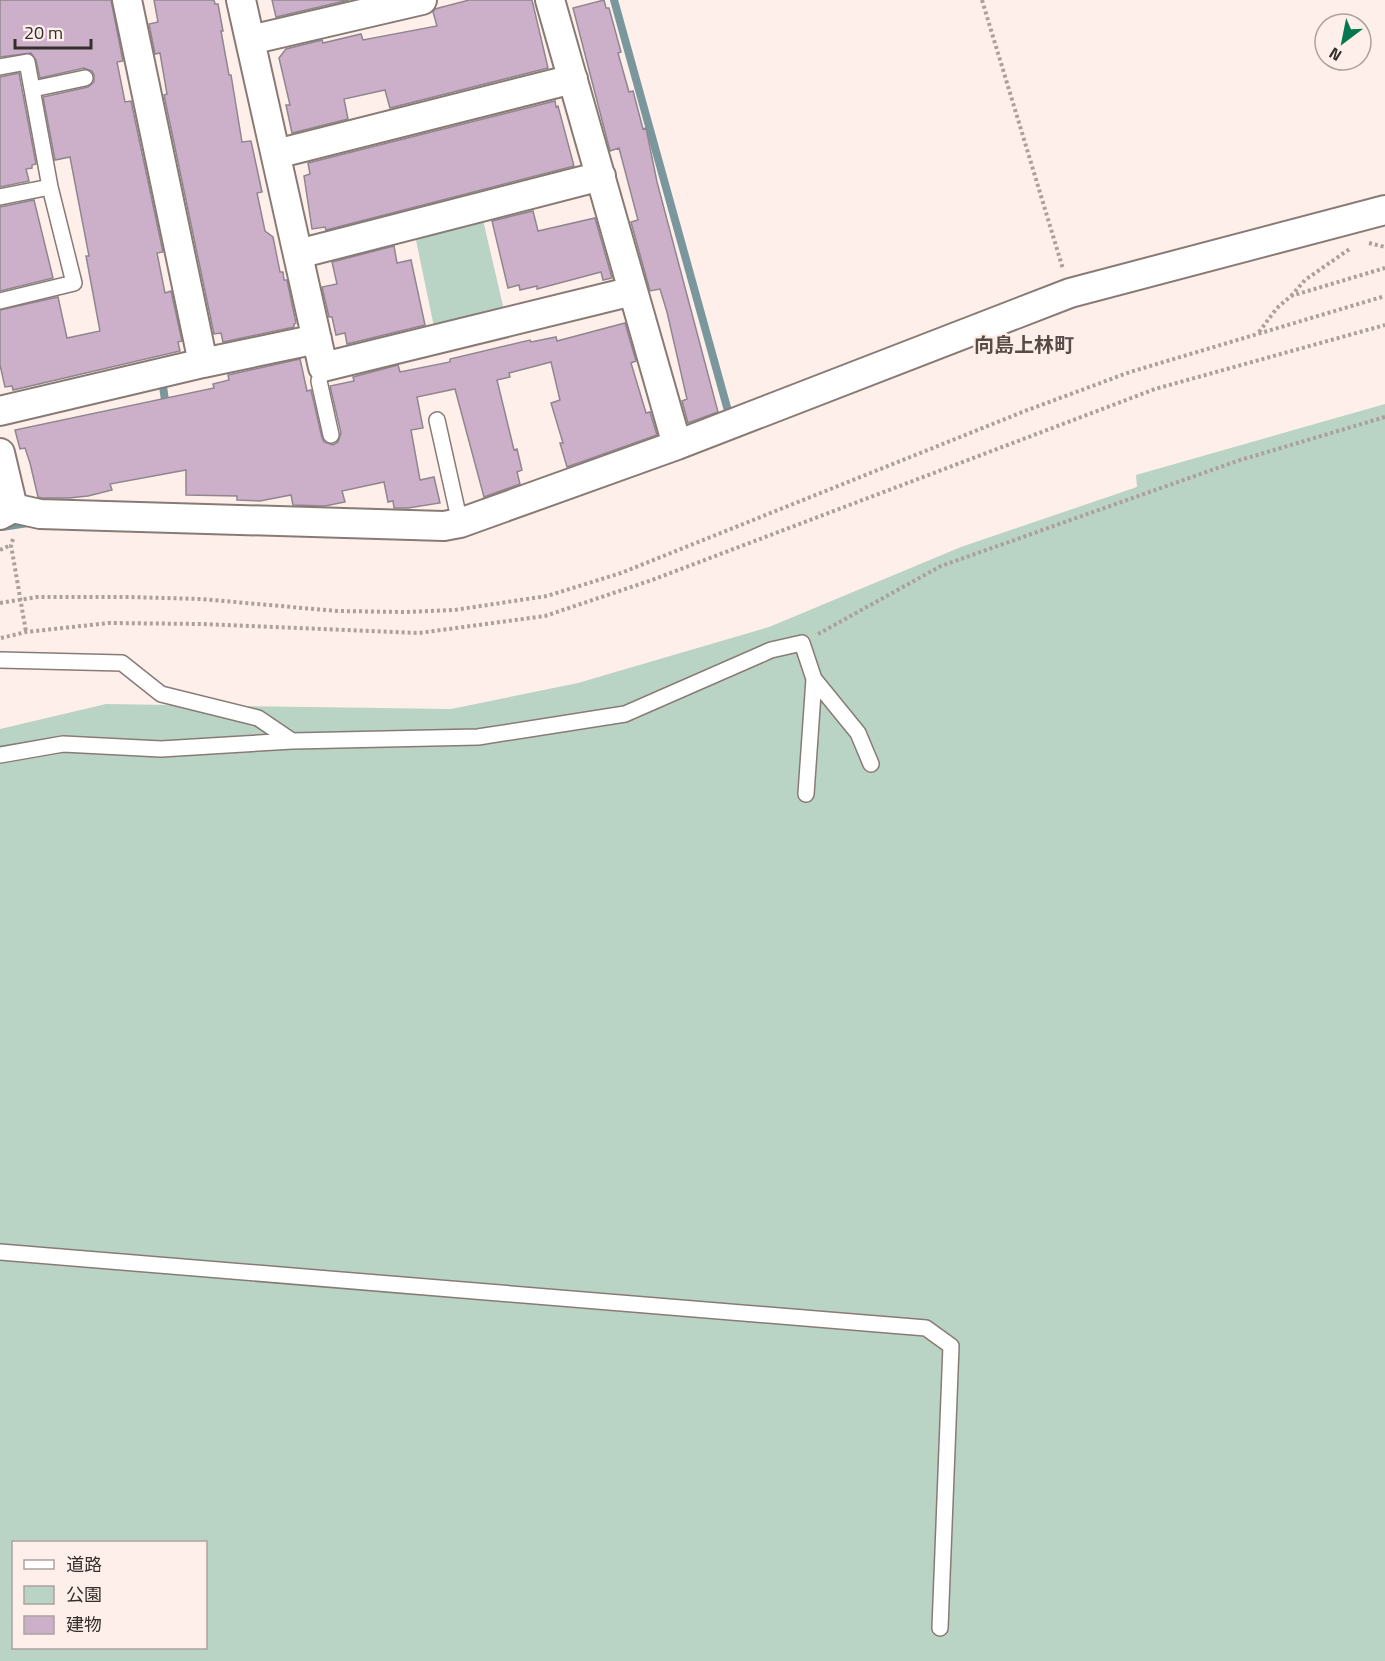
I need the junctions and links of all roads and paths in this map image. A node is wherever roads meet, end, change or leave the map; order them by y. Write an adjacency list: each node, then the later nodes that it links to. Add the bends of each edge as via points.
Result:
1 (127, 0): 29 (street)
2 (241, 0): 6 (street)
3 (422, 0): 6 (street)
4 (550, 0): 9 (street)
5 (982, 0): 22 (path)
6 (250, 39): 11 (street)
7 (0, 67): 10 (lane, via 27,62)
8 (85, 78): 10 (lane)
9 (573, 79): 11 (street); 12 (street)
10 (33, 89): 13 (lane)
11 (276, 154): 19 (street)
12 (600, 176): 19 (street); 21 (street)
13 (50, 187): 14 (lane); 25 (lane, via 74,283)
14 (0, 197)
15 (1385, 210): 22 (street)
16 (1360, 240): 18 (path)
17 (1354, 242): 23 (path, via 1305,280)
18 (1385, 247)
19 (298, 254): 28 (street)
20 (1385, 268): 23 (path)
21 (633, 291): 30 (street); 35 (street)
22 (1070, 292): 35 (street)
23 (1291, 296): 27 (path)
24 (1385, 296): 27 (path)
25 (0, 301)
26 (1385, 325): 42 (path, via 1155,389 652,580 545,616 419,633 109,623)
27 (1258, 333): 40 (path, via 1090,386 621,573 547,596 454,610 404,612 337,611 201,599)
28 (317, 339): 29 (street); 30 (street)
29 (203, 363): 31 (street)
30 (323, 367): 34 (lane, via 320,381)
31 (0, 411)
32 (1385, 417): 44 (path, via 1237,461 941,566)
33 (437, 420): 38 (lane)
34 (331, 435)
35 (677, 445): 38 (street)
36 (0, 453): 37 (street)
37 (7, 511): 38 (street, via 444,526)
38 (460, 523)
39 (0, 550): 40 (path, via 11,544)
40 (20, 600): 41 (path); 42 (path)
41 (0, 603)
42 (26, 632): 43 (path)
43 (0, 638)
44 (802, 643): 46 (lane); 47 (lane, via 771,650 624,714 478,737)
45 (0, 660): 47 (lane, via 122,663 161,694 258,718)
46 (814, 679): 49 (lane, via 858,733); 50 (lane)
47 (292, 741): 48 (lane, via 161,749 63,744)
48 (0, 755)
49 (871, 764)
50 (806, 794)
51 (0, 1252): 52 (lane, via 926,1328 951,1346)
52 (940, 1628)

